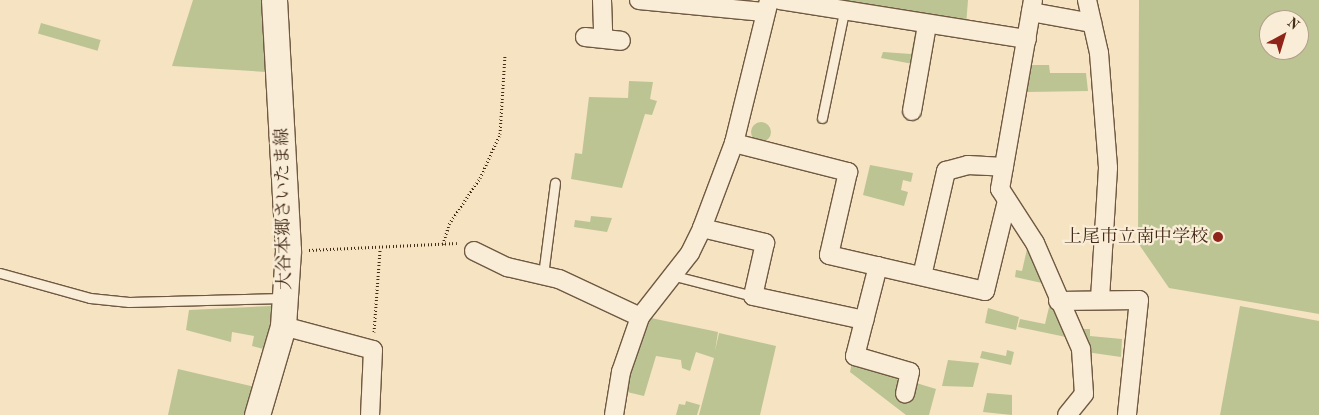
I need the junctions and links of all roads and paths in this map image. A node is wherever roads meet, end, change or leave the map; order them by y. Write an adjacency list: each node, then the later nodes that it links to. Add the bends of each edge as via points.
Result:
1 (274, 0): 24 (main road, 大谷本郷さいたま線)
2 (602, 0): 12 (street)
3 (640, 0): 6 (street)
4 (780, 0): 8 (street)
5 (1087, 0): 9 (street)
6 (766, 6): 18 (street)
7 (1032, 6): 9 (street); 13 (street)
8 (844, 12): 10 (street); 17 (lane)
9 (1092, 23): 33 (street, via 1108,168)
10 (927, 25): 13 (street); 16 (street)
11 (585, 37): 12 (street)
12 (603, 38): 14 (street)
13 (1027, 39): 19 (street)
14 (621, 41)
15 (505, 55): 23 (path, via 500,134 480,178 449,224)
16 (912, 110)
17 (822, 118)
18 (734, 143): 22 (street); 27 (street, via 848,172 829,255)
19 (1004, 167): 21 (street, via 1000,189); 31 (street, via 968,165 946,171)
20 (555, 183): 29 (lane)
21 (1006, 201): 31 (street, via 985,291); 35 (street, via 1035,243)
22 (702, 228): 30 (street); 32 (street, via 765,243)
23 (443, 244): 25 (path); 26 (path, via 458,243)
24 (288, 250): 25 (path); 34 (main road, 大谷本郷さいたま線)
25 (380, 250): 39 (path)
26 (474, 250): 29 (street, via 489,261)
27 (878, 266): 31 (street); 37 (street)
28 (0, 273): 34 (lane, via 90,298 128,302)
29 (543, 275): 36 (street)
30 (671, 275): 32 (lane); 36 (street)
31 (922, 276)
32 (753, 296): 37 (street)
33 (1100, 297): 35 (street); 45 (street, via 1139,300)
34 (286, 298): 38 (main road, 大谷本郷さいたま線)
35 (1058, 301): 44 (street, via 1080,349 1084,394)
36 (640, 317): 43 (street, via 621,372)
37 (864, 320): 40 (street, via 855,356 910,372)
38 (283, 326): 39 (street); 41 (main road, 大谷本郷さいたま線)
39 (373, 350): 42 (street)
40 (905, 393)
41 (257, 415)
42 (370, 415)
43 (614, 415)
44 (1067, 415)
45 (1127, 415)

